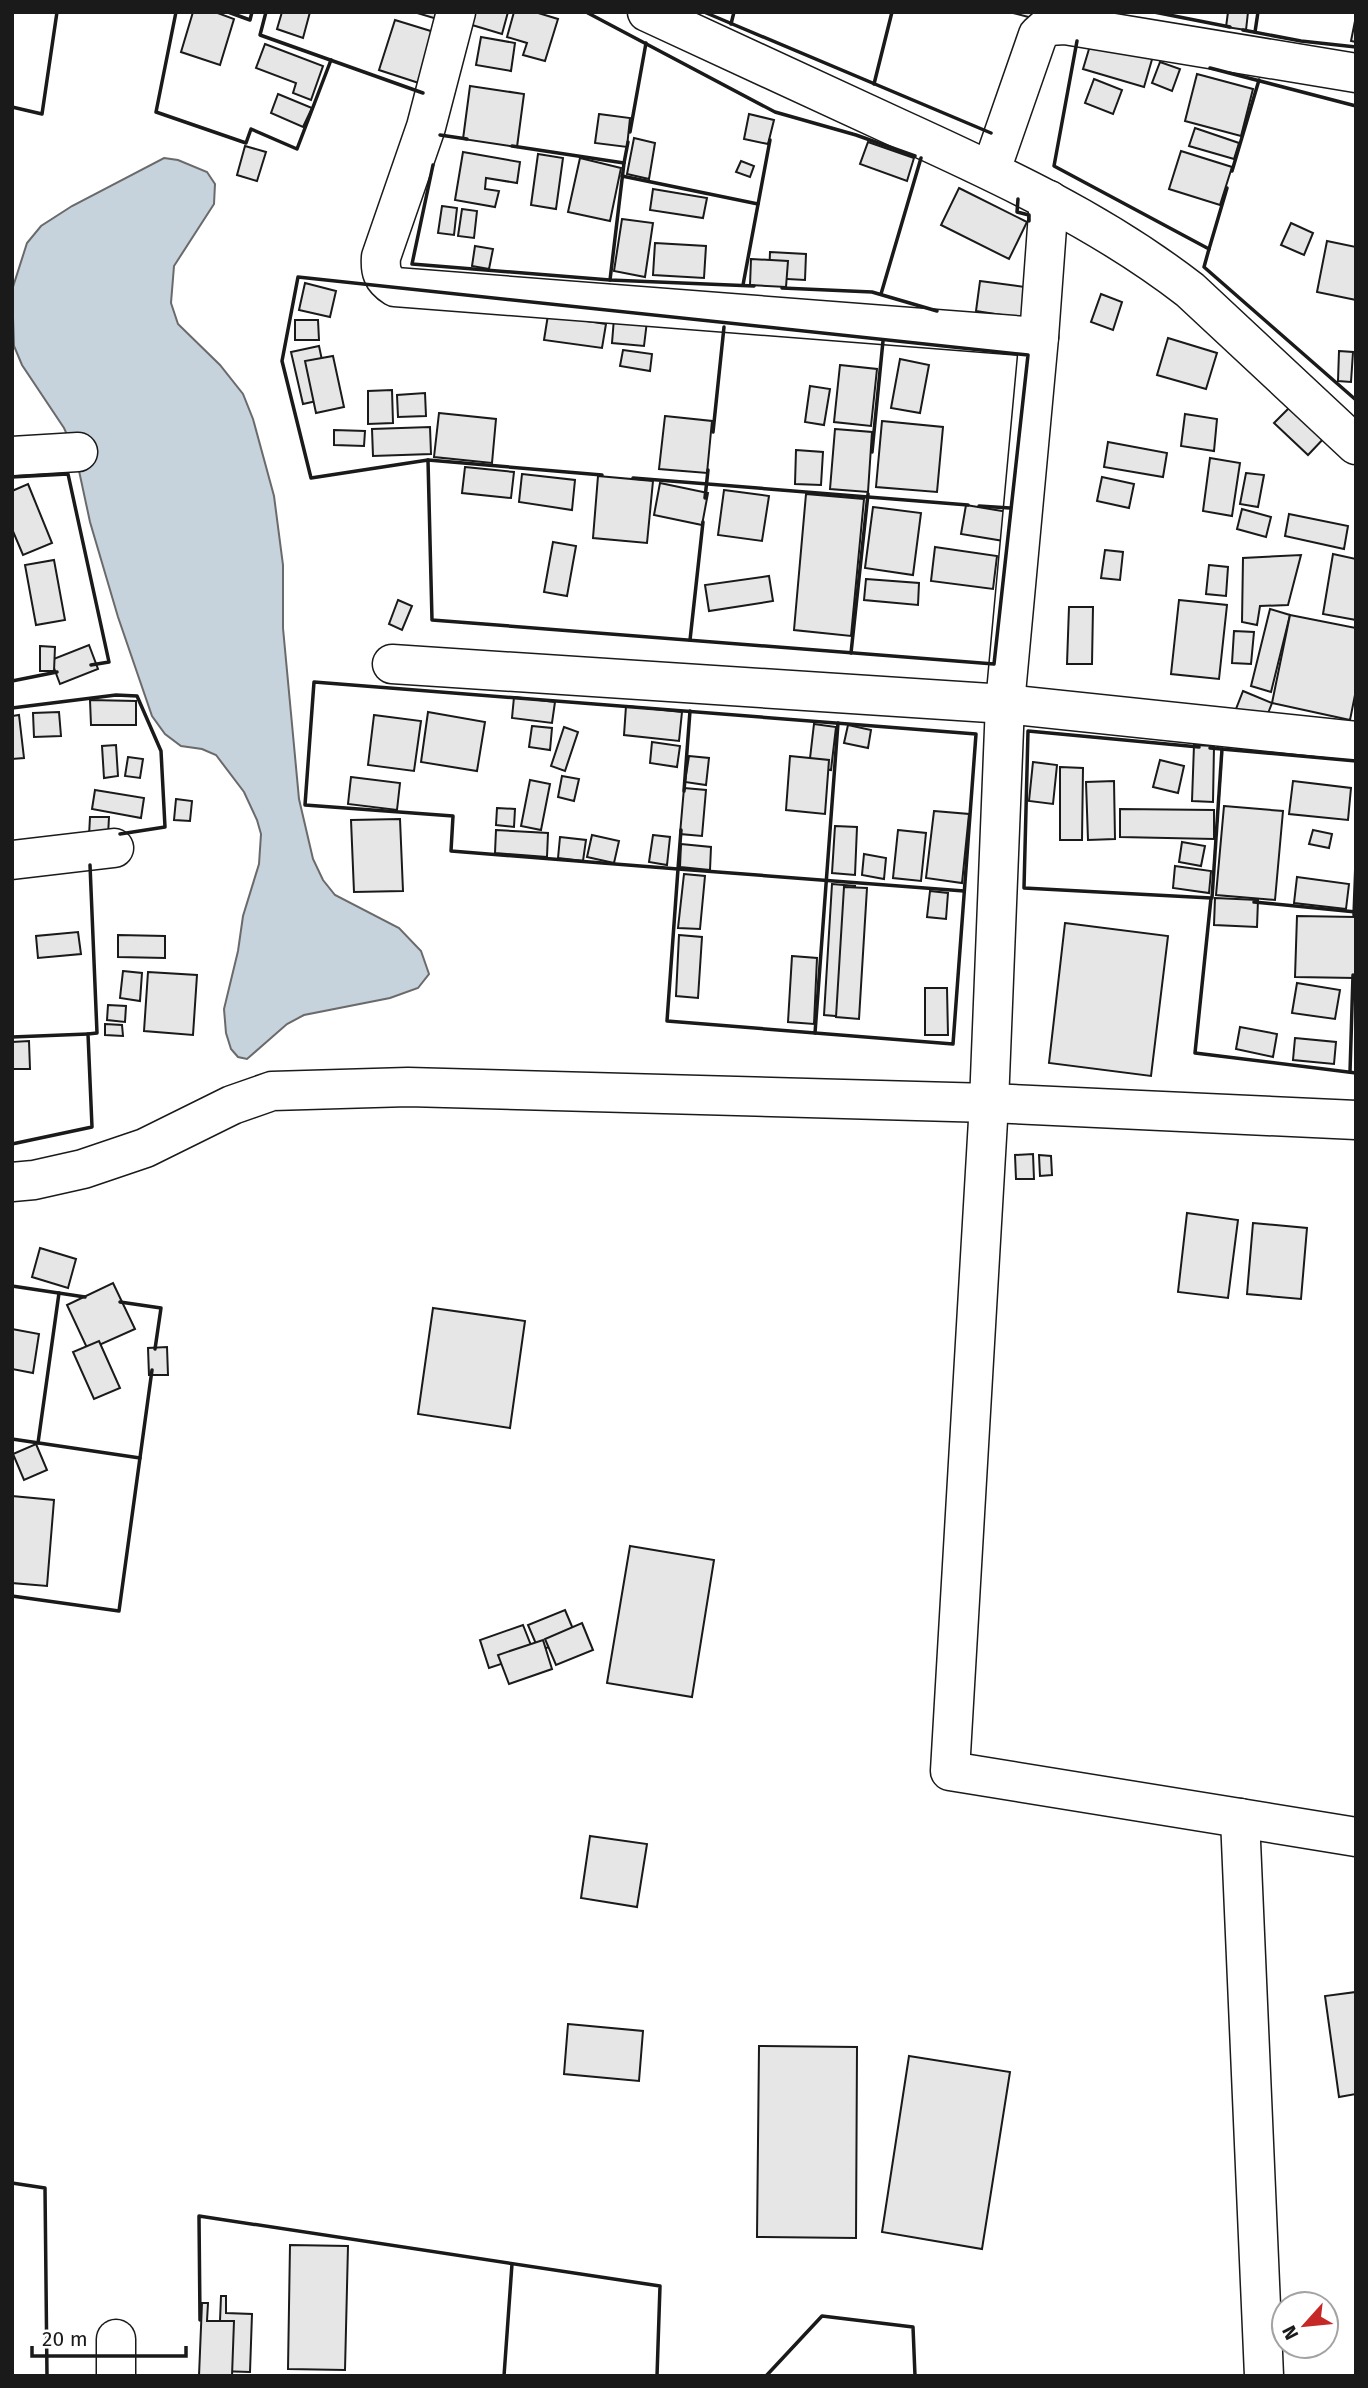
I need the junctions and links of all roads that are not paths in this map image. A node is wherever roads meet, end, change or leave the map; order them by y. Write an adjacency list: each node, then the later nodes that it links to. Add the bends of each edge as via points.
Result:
1 (456, 12): 6 (street, via 426,127 381,257 383,277 395,287)
2 (647, 12): 4 (street)
3 (1356, 73): 4 (street, via 1065,24 1048,26 1038,35)
4 (991, 170): 5 (street)
5 (1049, 200): 6 (street); 7 (street, via 1190,290)
6 (1039, 337): 11 (street)
7 (1356, 445)
8 (78, 452): 9 (street)
9 (12, 456)
10 (391, 664): 11 (street)
11 (1005, 704): 12 (street); 15 (street)
12 (1356, 741)
13 (114, 848): 14 (street)
14 (12, 860)
15 (989, 1103): 16 (street); 17 (street, via 408,1087 272,1091 232,1105 145,1148 83,1169); 18 (street, via 950,1771)
16 (1356, 1120)
17 (12, 1182)
18 (1240, 1818): 19 (street); 20 (street)
19 (1356, 1837)
20 (1264, 2376)

